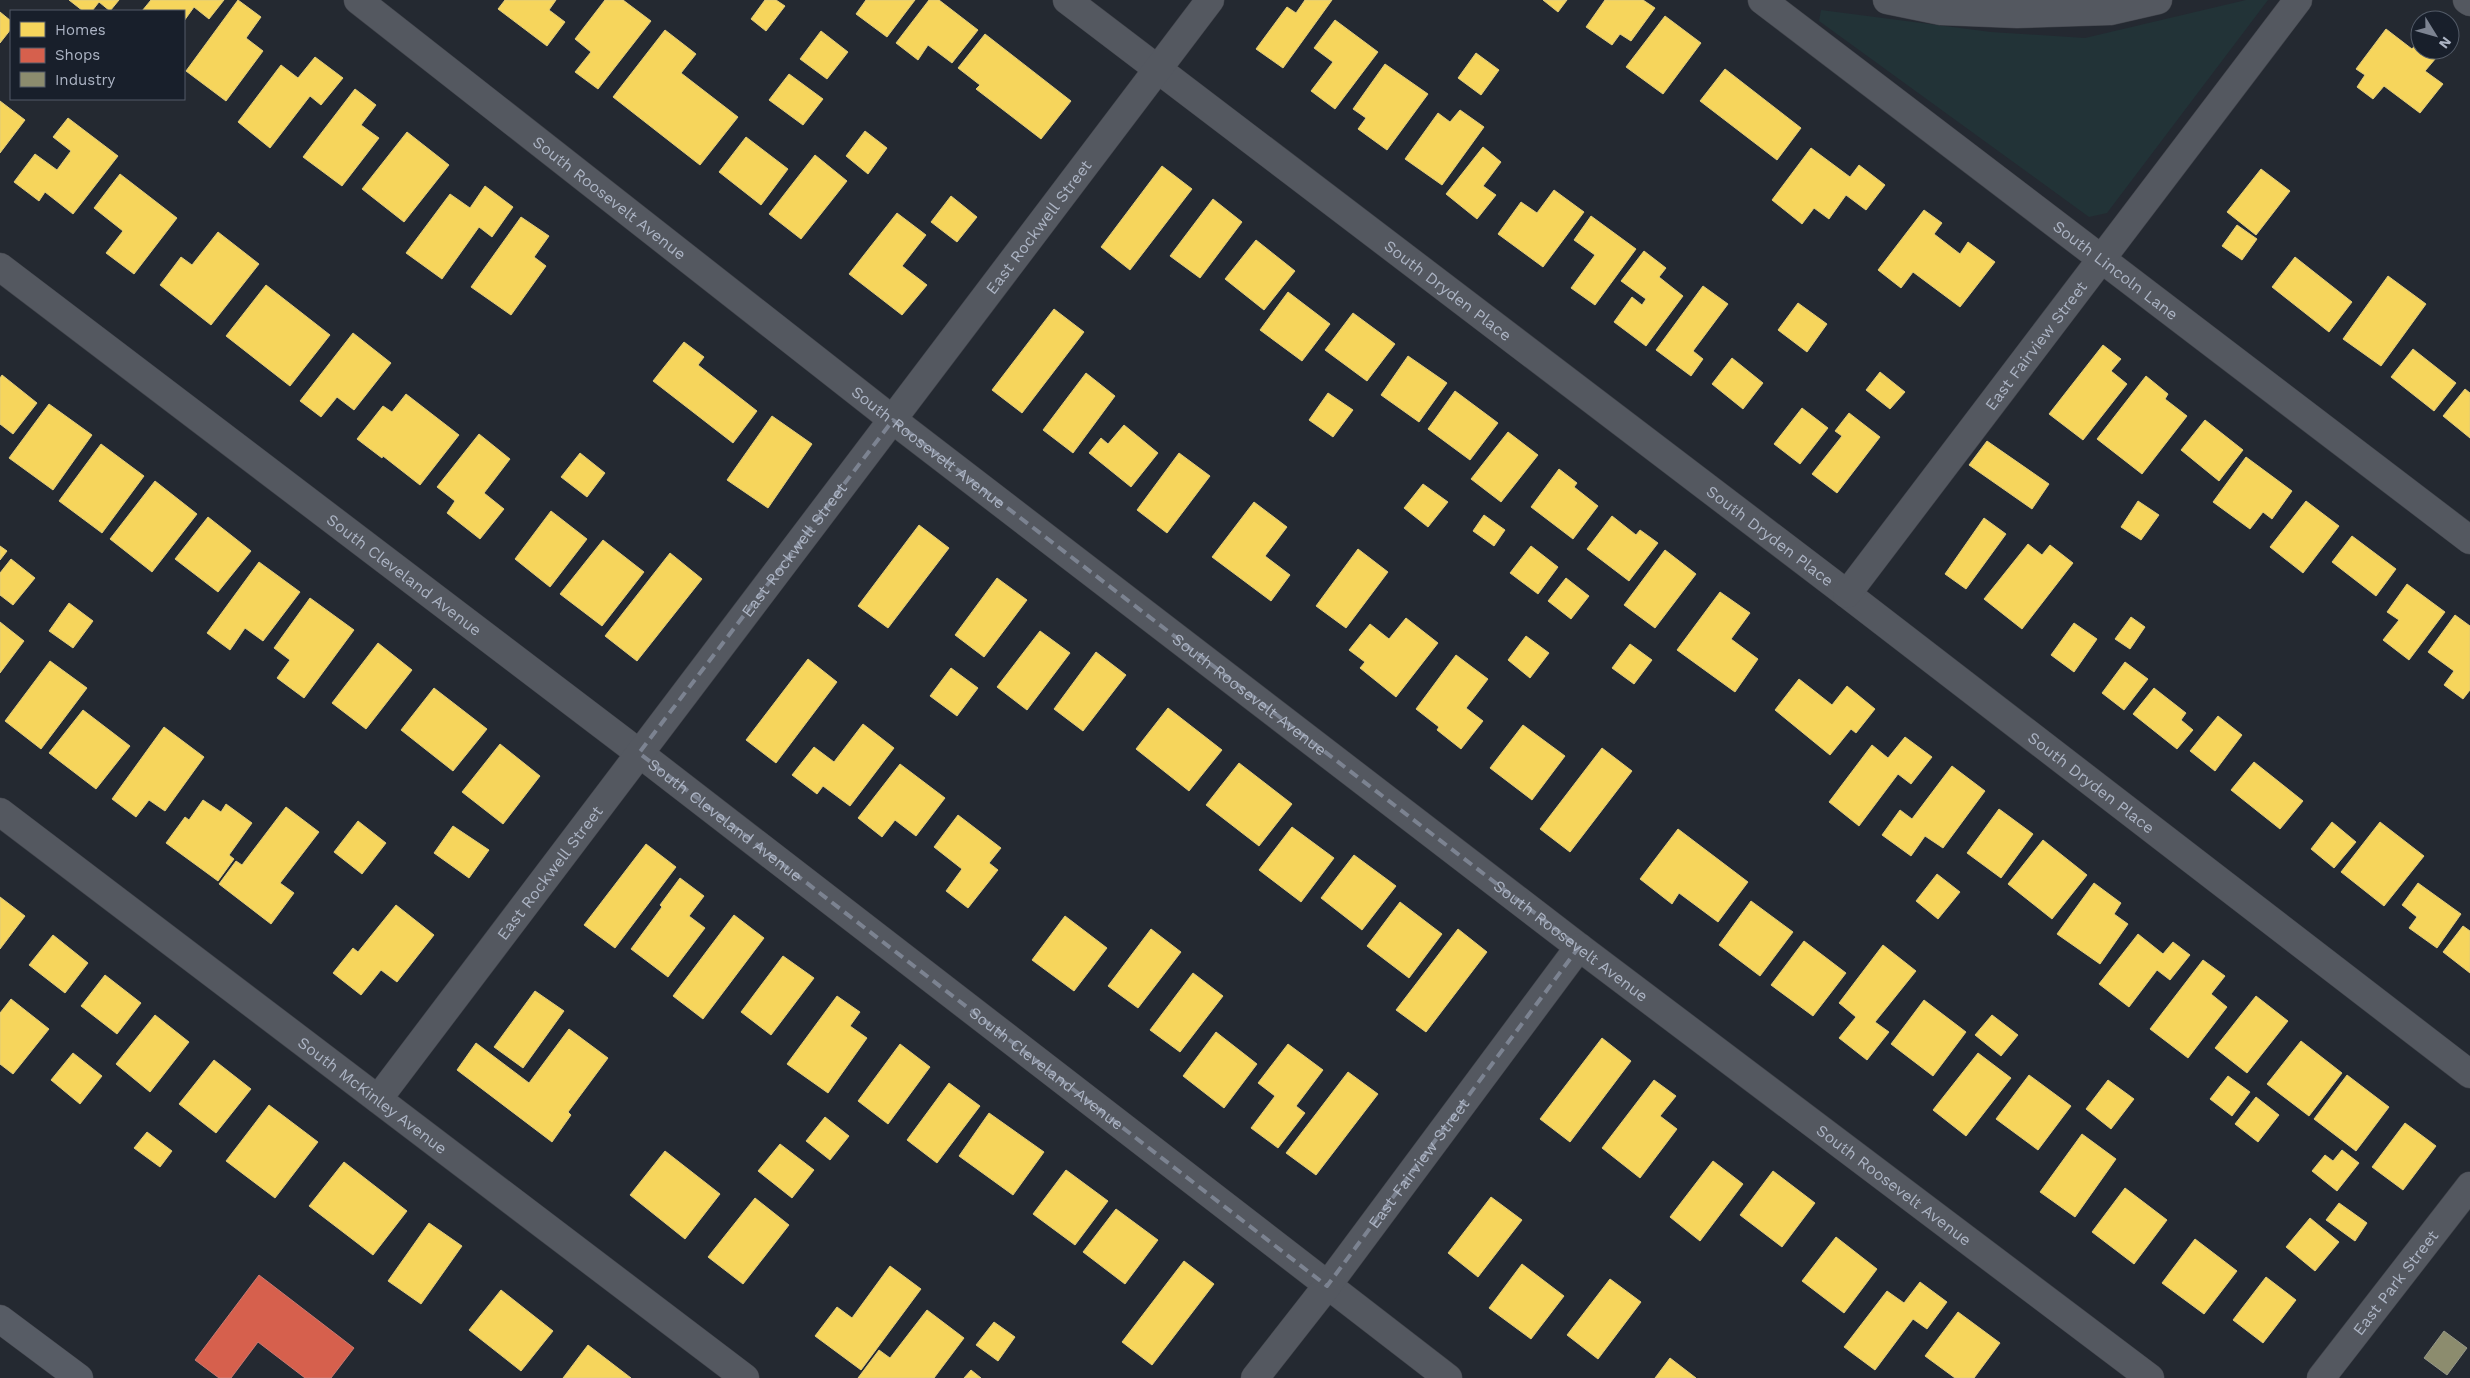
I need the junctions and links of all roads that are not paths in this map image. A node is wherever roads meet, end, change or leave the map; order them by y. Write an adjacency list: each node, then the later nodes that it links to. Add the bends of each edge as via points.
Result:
1 (358, 0): 11 (street, South Roosevelt Avenue)
2 (1067, 0): 8 (street, South Dryden Place)
3 (1210, 0): 8 (street, East Rockwell Street)
4 (1762, 0): 9 (street, South Lincoln Lane)
5 (1887, 0): 6 (street, via 1941,11 2017,14 2110,11)
6 (2158, 0)
7 (2298, 0): 9 (street, East Fairview Street)
8 (1158, 69): 11 (street, East Rockwell Street); 13 (street, South Dryden Place)
9 (2101, 258): 12 (street, South Lincoln Lane); 13 (street, East Fairview Street)
10 (0, 267): 14 (street, South Cleveland Avenue)
11 (893, 420): 14 (street, East Rockwell Street); 16 (street, South Roosevelt Avenue)
12 (2470, 540)
13 (1846, 594): 17 (street, South Dryden Place)
14 (640, 753): 18 (street, East Rockwell Street); 20 (street, South Cleveland Avenue)
15 (0, 812): 18 (street, South McKinley Avenue)
16 (1579, 947): 20 (street, East Fairview Street); 26 (street, South Roosevelt Avenue)
17 (2470, 1074)
18 (378, 1099): 23 (street, South McKinley Avenue)
19 (2470, 1186): 27 (street, East Park Street)
20 (1327, 1286): 24 (street, East Fairview Street); 25 (street, South Cleveland Avenue)
21 (0, 1319): 22 (street)
22 (80, 1378)
23 (745, 1378)
24 (1255, 1378)
25 (1448, 1378)
26 (2150, 1378)
27 (2321, 1378)

